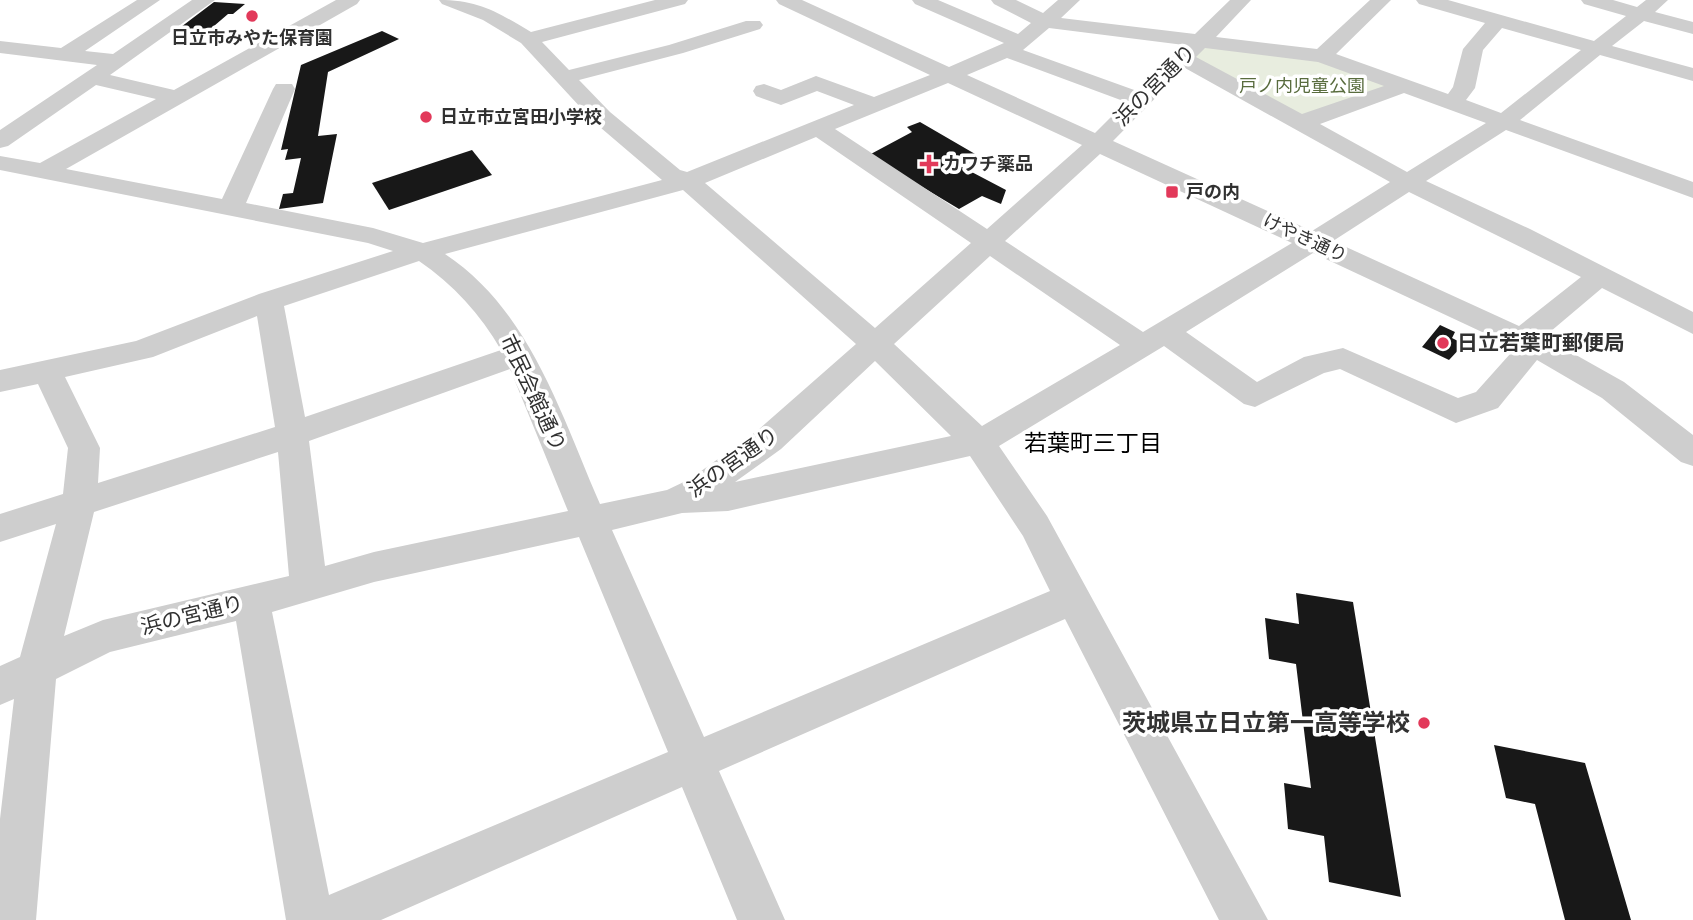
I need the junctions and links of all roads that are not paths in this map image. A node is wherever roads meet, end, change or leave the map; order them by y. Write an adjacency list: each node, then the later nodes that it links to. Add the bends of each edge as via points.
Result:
1 (150, 0): 24 (street)
2 (205, 0): 26 (street)
3 (350, 0): 34 (street)
4 (449, 0): 19 (street, via 490,16)
5 (678, 0): 19 (street)
6 (786, 0): 28 (street, けやき通り)
7 (922, 0): 21 (street)
8 (1001, 0): 16 (street)
9 (1070, 0): 16 (street)
10 (1241, 0): 23 (street, 浜の宮通り)
11 (1381, 0): 25 (street)
12 (1426, 0): 15 (street)
13 (1591, 0): 14 (street)
14 (1649, 7): 18 (street); 22 (street)
15 (1498, 20): 22 (street); 36 (street, via 1473,49 1464,88)
16 (1045, 22): 21 (street); 23 (street)
17 (753, 24): 29 (street)
18 (1693, 27)
19 (527, 39): 29 (street)
20 (0, 47): 24 (street)
21 (1013, 47): 28 (street); 35 (street)
22 (1595, 47): 27 (street); 38 (street)
23 (1192, 49): 25 (street); 35 (street, 浜の宮通り); 39 (street)
24 (64, 54): 26 (street)
25 (1322, 56): 31 (street)
26 (118, 61): 30 (street)
27 (1693, 75)
28 (947, 76): 37 (street); 42 (street, けやき通り)
29 (566, 77): 45 (street, via 602,117 671,175)
30 (93, 78): 34 (street); 41 (street)
31 (1404, 86): 36 (street); 39 (street)
32 (284, 89): 48 (street)
33 (764, 91): 37 (street, via 781,98 816,83)
34 (177, 97): 44 (street)
35 (1140, 100): 42 (street, 浜の宮通り)
36 (1452, 103): 38 (street)
37 (872, 104): 40 (street)
38 (1503, 122): 46 (street); 47 (street)
39 (1300, 123): 46 (street)
40 (816, 127): 45 (street); 49 (street)
41 (0, 141)
42 (1097, 144): 49 (street, 浜の宮通り); 50 (street, けやき通り)
43 (0, 163): 44 (street, 市民会館通り)
44 (44, 171): 48 (street, 市民会館通り)
45 (688, 181): 51 (street); 57 (street)
46 (1408, 182): 50 (street); 52 (street)
47 (1693, 190)
48 (231, 208): 51 (street, 市民会館通り, via 373,236)
49 (990, 242): 55 (street); 57 (street, 浜の宮通り)
50 (1313, 242): 55 (street); 56 (street, けやき通り)
51 (423, 252): 53 (street); 58 (street, 市民会館通り, via 474,292)
52 (1600, 276): 54 (street); 56 (street, via 1531,332)
53 (269, 301): 59 (street, via 142,350); 61 (street)
54 (1693, 324)
55 (1154, 339): 56 (street, via 1255,396 1315,365 1343,358 1456,411 1487,400 1524,356); 62 (street)
56 (1527, 341): 63 (street, けやき通り, via 1613,390)
57 (875, 344): 62 (street); 64 (street, 浜の宮通り, via 769,440 702,488)
58 (519, 355): 61 (street); 66 (street, 市民会館通り)
59 (48, 373): 60 (street); 65 (street, via 84,448)
60 (0, 381)
61 (292, 433): 65 (street); 68 (street)
62 (978, 442): 64 (street, via 728,496); 69 (street, via 1035,526)
63 (1692, 451)
64 (674, 502): 66 (street, 浜の宮通り)
65 (79, 503): 67 (street); 71 (street)
66 (588, 520): 68 (street, 浜の宮通り, via 374,567); 73 (street, 市民会館通り)
67 (0, 528)
68 (309, 587): 70 (street, 浜の宮通り)
69 (1073, 598): 73 (street); 78 (street)
70 (251, 601): 71 (street, 浜の宮通り, via 103,637); 75 (street)
71 (37, 668): 72 (street, 浜の宮通り); 74 (street)
72 (0, 686)
73 (693, 762): 76 (street); 77 (street, 市民会館通り)
74 (12, 920)
75 (310, 920)
76 (326, 920)
77 (761, 920)
78 (1244, 920)

